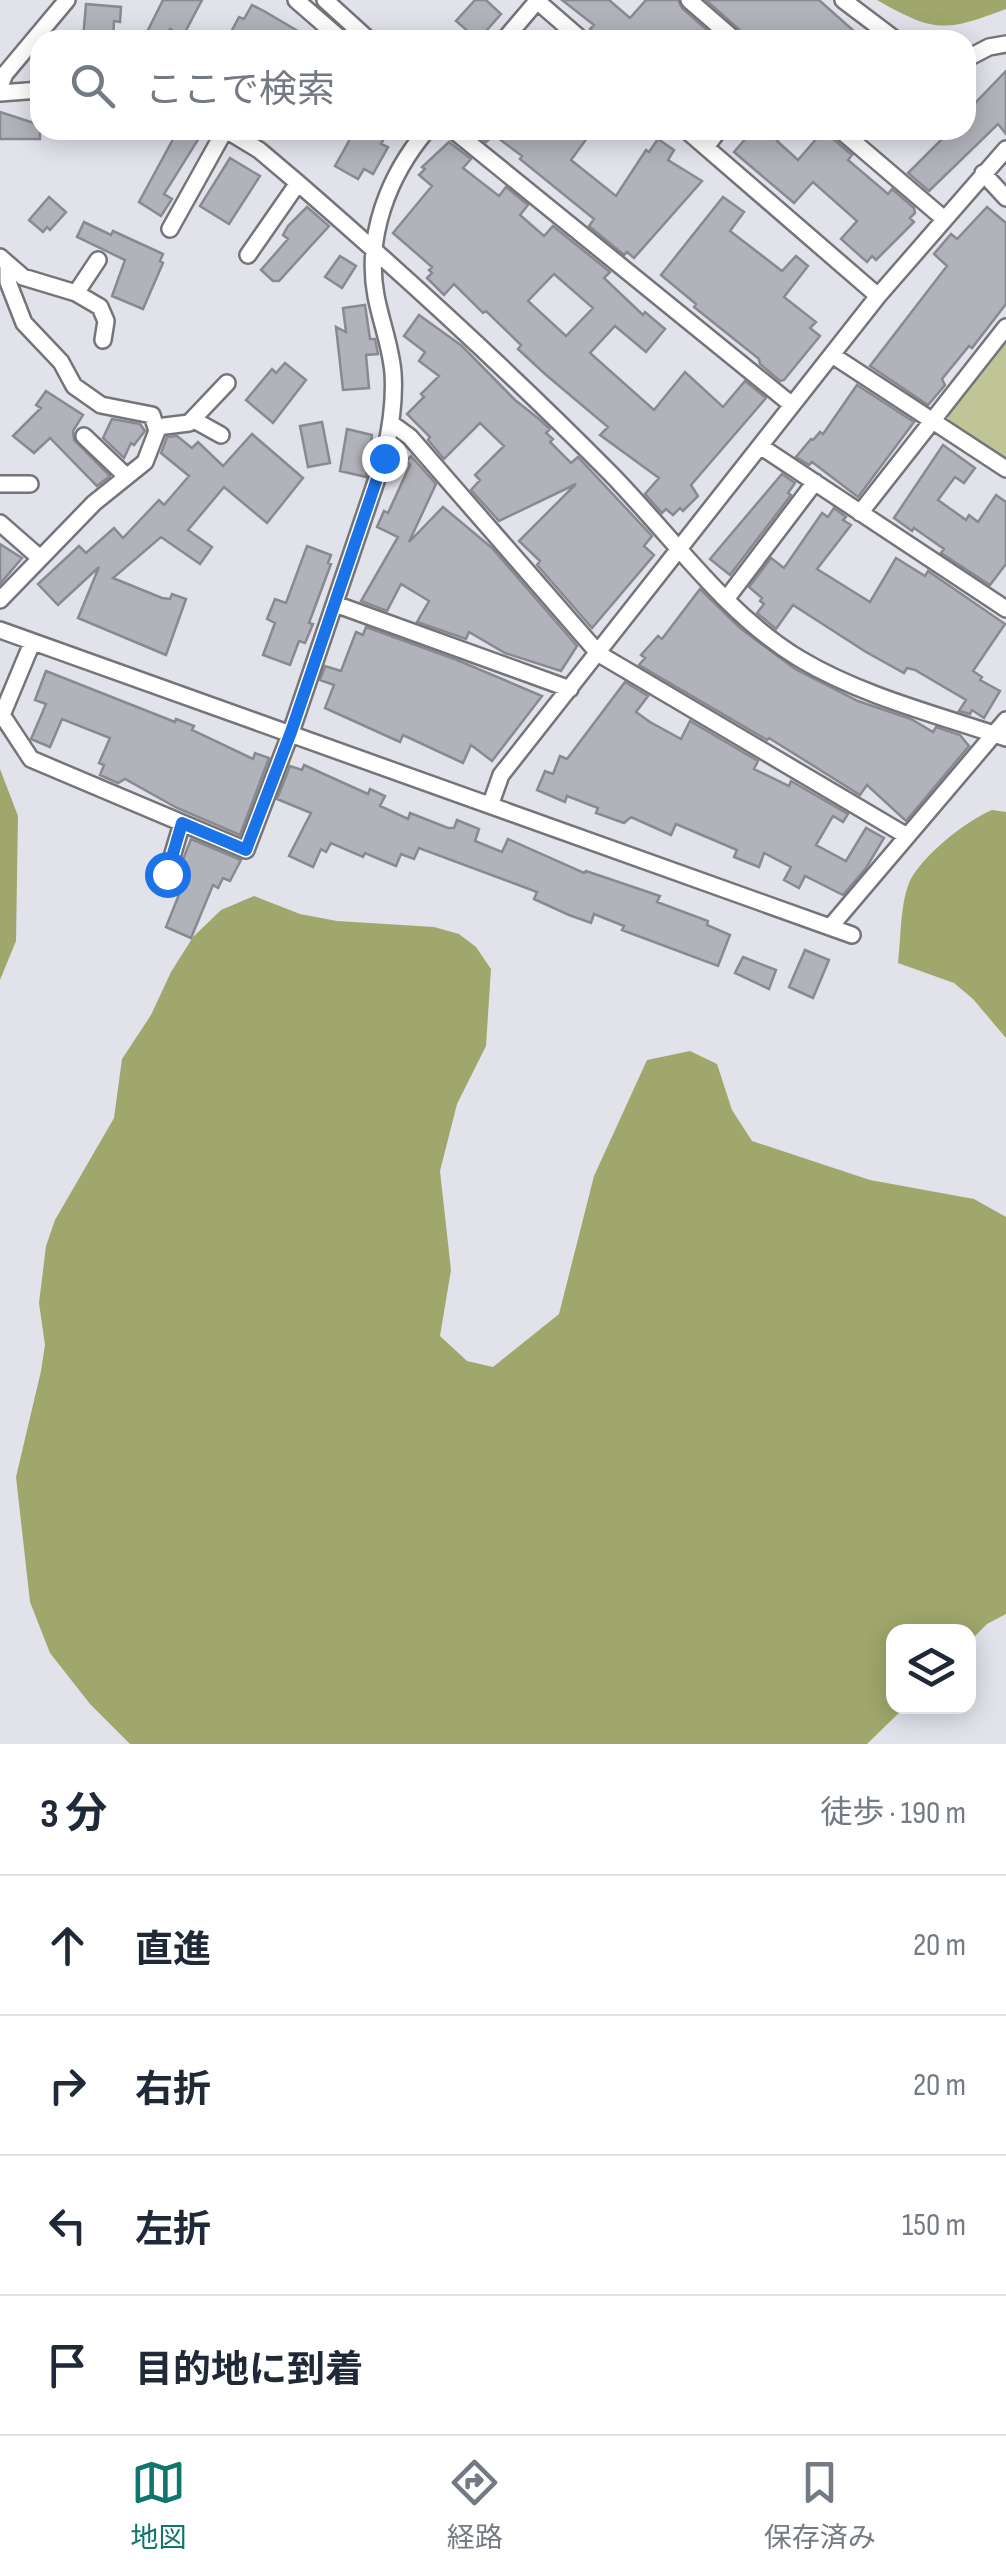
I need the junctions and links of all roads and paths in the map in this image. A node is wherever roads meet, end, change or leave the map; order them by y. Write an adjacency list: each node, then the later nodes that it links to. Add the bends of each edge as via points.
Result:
1 (67, 0): 7 (street)
2 (296, 0): 8 (street)
3 (325, 0): 9 (street)
4 (537, 0): 10 (street); 11 (street)
5 (689, 0): 12 (street)
6 (843, 0): 13 (street)
7 (42, 30)
8 (330, 30)
9 (358, 30)
10 (512, 30)
11 (571, 30)
12 (724, 30)
13 (881, 30)
14 (30, 44): 17 (street)
15 (1006, 44): 16 (street)
16 (976, 54)
17 (0, 90): 18 (street)
18 (30, 90)
19 (220, 140): 32 (street)
20 (242, 140): 29 (street)
21 (421, 140): 33 (street, via 388,194)
22 (466, 140): 43 (street)
23 (698, 140): 26 (street)
24 (711, 140): 26 (street)
25 (852, 140): 31 (street)
26 (706, 146): 38 (street)
27 (1006, 149): 28 (street)
28 (983, 173): 30 (street); 31 (street)
29 (298, 183): 33 (street); 34 (street)
30 (1006, 198)
31 (943, 218): 38 (street)
32 (170, 229)
33 (374, 253): 46 (street, via 392,371); 58 (street, via 534,396)
34 (248, 255)
35 (98, 260): 37 (street)
36 (4, 262): 37 (street, via 35,282); 47 (street, via 24,323 54,352 74,386 101,405 152,415)
37 (76, 293): 40 (street, via 104,314)
38 (878, 296): 41 (street)
39 (1006, 327): 45 (street)
40 (103, 340)
41 (832, 354): 43 (street); 45 (street)
42 (227, 383): 44 (street)
43 (792, 405): 50 (street)
44 (194, 420): 47 (street); 48 (street)
45 (932, 422): 51 (street); 56 (street)
46 (391, 423): 62 (street); 66 (street)
47 (156, 427): 52 (street, via 145,462)
48 (221, 434)
49 (84, 436): 52 (street)
50 (760, 446): 53 (street); 58 (street)
51 (1006, 469)
52 (126, 476): 59 (street)
53 (815, 482): 56 (street); 60 (street)
54 (0, 484): 55 (street)
55 (30, 484)
56 (860, 512): 63 (street)
57 (0, 523): 59 (street)
58 (680, 548): 60 (street); 66 (street)
59 (40, 558): 61 (street)
60 (726, 598): 70 (street, via 800,659 870,692)
61 (0, 600)
62 (336, 604): 67 (street); 69 (street)
63 (1006, 608)
64 (0, 630): 65 (street)
65 (32, 642): 69 (street); 72 (street, via 2,715 31,759)
66 (599, 654): 67 (street); 73 (street)
67 (570, 689): 71 (street, via 501,775)
68 (1006, 720): 70 (street)
69 (291, 732): 71 (street); 72 (street, via 246,850)
70 (1000, 736): 73 (street)
71 (491, 804): 75 (street)
72 (182, 823): 74 (street)
73 (907, 836): 75 (street)
74 (167, 874)
75 (831, 926): 76 (street)
76 (852, 935)

